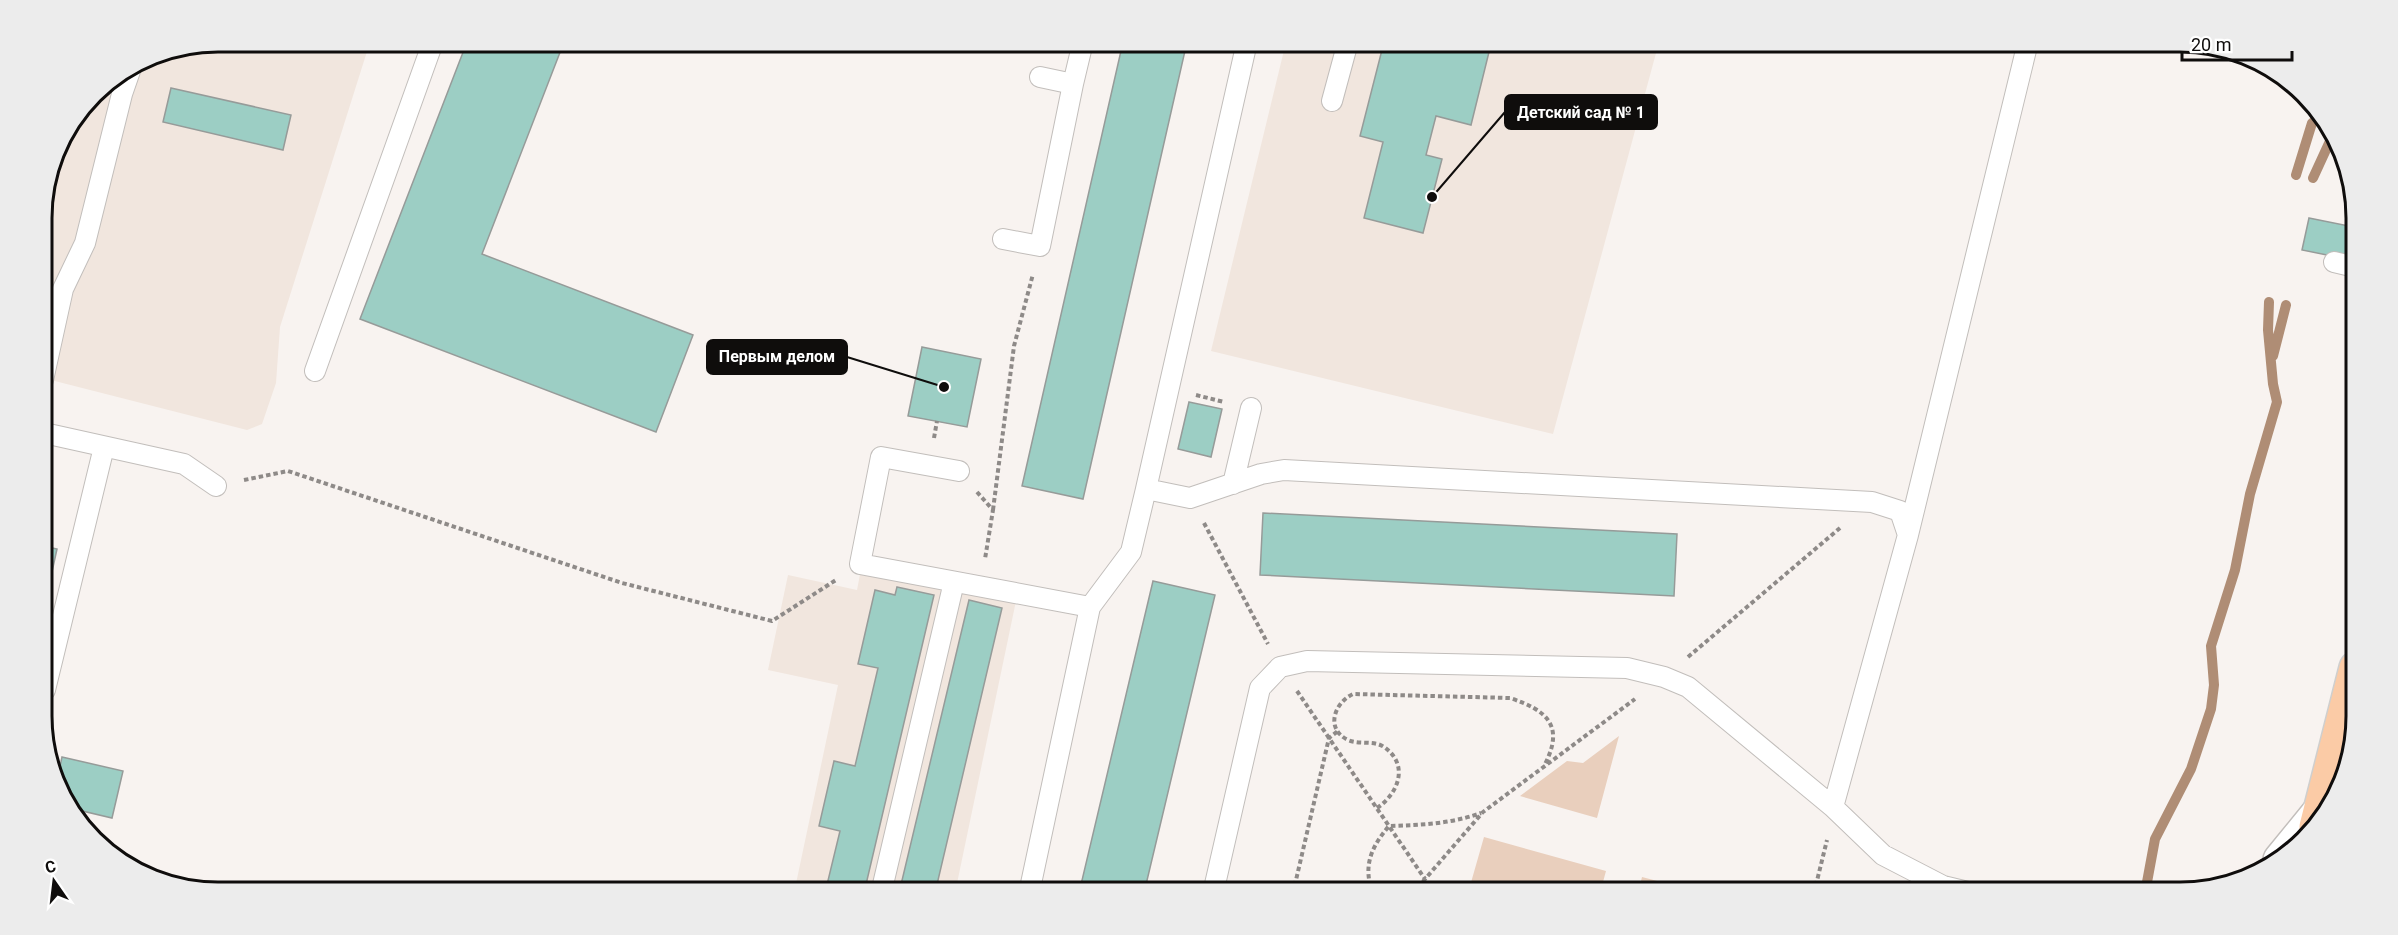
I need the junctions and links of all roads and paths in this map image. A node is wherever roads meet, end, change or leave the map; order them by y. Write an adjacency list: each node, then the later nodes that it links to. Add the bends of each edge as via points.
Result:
1 (1245, 52): 16 (lane)
2 (1345, 52): 9 (lane)
3 (2026, 52): 27 (lane)
4 (429, 53): 15 (lane)
5 (1080, 53): 8 (lane)
6 (1040, 77): 8 (lane)
7 (127, 80): 14 (lane, via 85,243 63,289)
8 (1073, 84): 11 (lane)
9 (1332, 101)
10 (1003, 239): 11 (lane)
11 (1040, 246): 26 (path, via 1014,346)
12 (2334, 262): 13 (lane)
13 (2346, 265)
14 (53, 336)
15 (315, 371)
16 (1168, 389): 17 (path); 23 (lane)
17 (1251, 408): 21 (lane)
18 (53, 435): 19 (lane)
19 (104, 447): 22 (lane, via 184,464); 32 (lane)
20 (959, 471): 26 (path); 28 (lane, via 881,457)
21 (1233, 484): 24 (lane); 25 (lane, via 1284,470)
22 (216, 486): 28 (path, via 288,471 622,583 772,621)
23 (1146, 489): 24 (lane); 31 (lane, via 1131,552)
24 (1190, 498): 33 (path)
25 (1872, 502): 27 (lane, via 1900,511); 34 (path)
26 (993, 510): 30 (path)
27 (1908, 535): 40 (lane)
28 (860, 564): 29 (lane)
29 (954, 582): 30 (lane); 45 (lane)
30 (981, 586): 31 (lane)
31 (1090, 608): 46 (lane)
32 (52, 661)
33 (1280, 667): 34 (lane, via 1307,661 1628,668); 37 (path); 47 (lane, via 1260,688)
34 (1664, 677): 38 (path); 40 (lane, via 1688,687)
35 (2346, 708): 39 (highway)
36 (1338, 731): 37 (path); 38 (path, via 1336,709 1342,699 1353,694 1510,698 1530,705 1548,718 1554,734); 41 (path, via 1346,739 1383,746 1394,757 1399,771 1397,786 1390,800)
37 (1329, 738): 41 (path); 48 (path)
38 (1543, 767): 42 (path)
39 (2323, 800)
40 (1833, 807): 51 (path); 52 (lane, via 1883,855)
41 (1377, 808): 43 (path)
42 (1483, 812): 43 (path, via 1434,824); 44 (path)
43 (1389, 826): 44 (path); 49 (path, via 1375,842 1368,861)
44 (1425, 879): 50 (path)
45 (884, 882)
46 (1031, 882)
47 (1216, 882)
48 (1296, 882)
49 (1368, 882)
50 (1422, 882)
51 (1817, 882)
52 (1935, 882)

